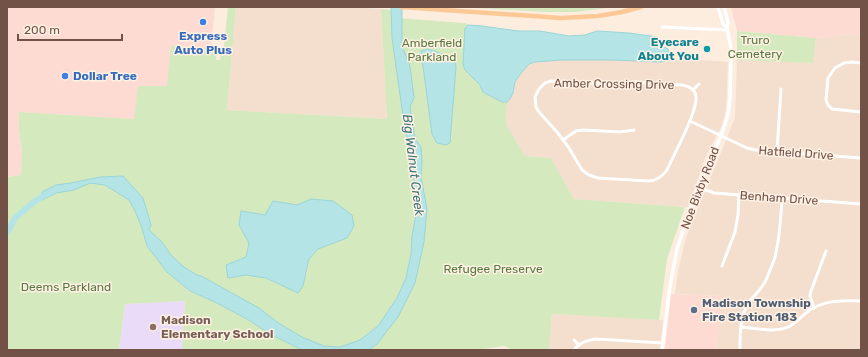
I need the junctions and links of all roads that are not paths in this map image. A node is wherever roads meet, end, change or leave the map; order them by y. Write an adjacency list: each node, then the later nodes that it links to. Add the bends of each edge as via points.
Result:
1 (401, 7): 2 (main road, via 561,18 598,16)
2 (641, 7)
3 (718, 7): 6 (street, Noe Bixby Road)
4 (724, 7): 6 (street, Noe Bixby Road)
5 (662, 27): 6 (street)
6 (727, 29): 14 (street, Noe Bixby Road, via 731,49 730,105)
7 (861, 63): 11 (street, via 840,64 832,71 828,78 826,100 832,109)
8 (699, 84): 10 (street)
9 (781, 89): 16 (street)
10 (693, 90): 12 (street, via 696,98); 15 (street, Amber Crossing Drive, via 682,85 636,82 545,83 538,91 535,101 537,109)
11 (861, 112)
12 (690, 121): 14 (street, Hatfield Drive); 15 (street, via 667,170 656,180 598,178 589,175 582,170)
13 (634, 130): 15 (street, via 583,130 576,131)
14 (721, 136): 16 (street, Hatfield Drive, via 747,148); 18 (street, Noe Bixby Road)
15 (563, 140)
16 (777, 152): 17 (street, Hatfield Drive)
17 (861, 158)
18 (698, 187): 19 (street, Benham Drive, via 714,193); 28 (street, Noe Bixby Road, via 675,258)
19 (739, 195): 20 (street, Benham Drive); 23 (street, via 735,232)
20 (782, 198): 21 (street, Benham Drive); 26 (street, via 775,258 765,282 745,309)
21 (861, 204)
22 (826, 251): 25 (street, via 811,291)
23 (722, 266)
24 (861, 301): 25 (street, via 831,301)
25 (814, 308): 26 (street, via 788,327 781,329)
26 (741, 327): 32 (street)
27 (574, 340): 29 (street)
28 (663, 343): 29 (street, via 601,339 587,340); 31 (street, Noe Bixby Road)
29 (579, 345): 30 (street)
30 (574, 350)
31 (662, 350)
32 (740, 350)

